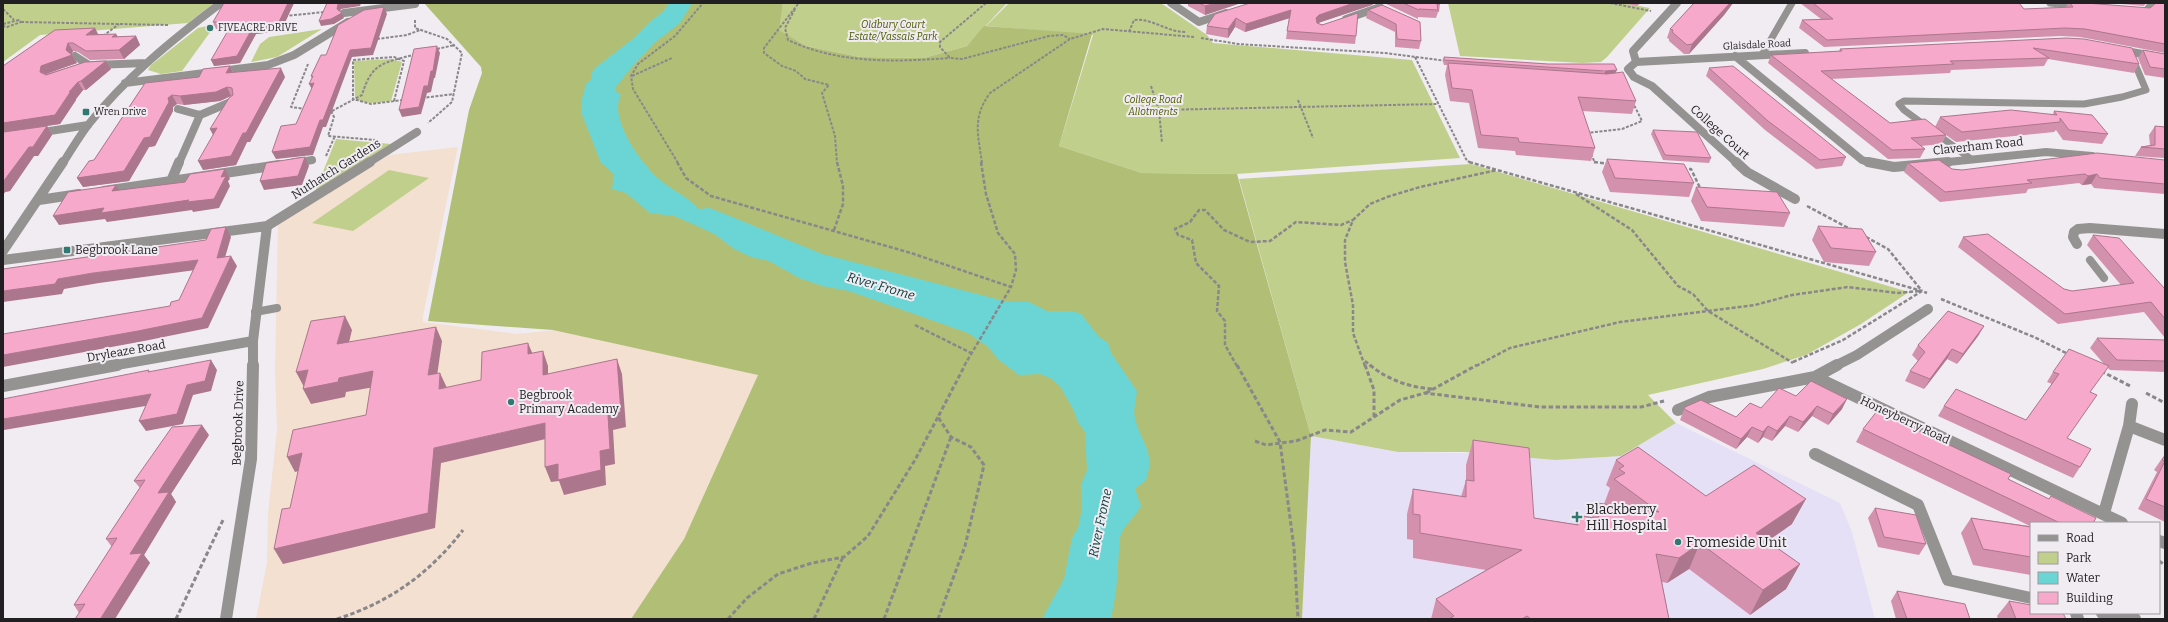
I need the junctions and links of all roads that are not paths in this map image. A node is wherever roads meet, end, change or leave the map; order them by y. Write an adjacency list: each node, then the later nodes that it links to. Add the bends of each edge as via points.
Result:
1 (221, 3): 23 (street)
2 (1171, 3): 11 (street, via 1199,22)
3 (1374, 3): 14 (street, via 1385,8)
4 (1677, 3): 22 (street, via 1633,51)
5 (1792, 3): 18 (lane)
6 (2050, 3): 9 (lane)
7 (2152, 3): 12 (lane, via 2146,11)
8 (415, 4): 10 (street)
9 (2084, 7)
10 (367, 10): 13 (street); 28 (street, via 294,55 268,65)
11 (1236, 10)
12 (2134, 11)
13 (344, 13)
14 (1341, 21)
15 (2108, 48): 16 (street)
16 (2130, 51): 21 (street); 36 (lane, via 2146,90 2122,97 2084,104 1904,101 1899,104)
17 (1817, 52): 18 (street, Glaisdale Road)
18 (1762, 55): 20 (street, Glaisdale Road)
19 (76, 56): 24 (street)
20 (1735, 56): 22 (street, Glaisdale Road); 36 (street, Claverham Road, via 1862,160 1894,167)
21 (2165, 58)
22 (1636, 62): 26 (street, via 1628,69)
23 (146, 64): 24 (street); 28 (street)
24 (89, 65): 25 (street)
25 (76, 69)
26 (1634, 77): 27 (street); 39 (street, College Court, via 1652,86 1747,172)
27 (1621, 78)
28 (125, 83): 32 (street)
29 (233, 101): 31 (street)
30 (178, 109): 31 (street)
31 (200, 115): 38 (street)
32 (88, 125): 34 (street); 40 (street)
33 (417, 132): 41 (street, Nuthatch Gardens)
34 (30, 133)
35 (2102, 157): 36 (street, Claverham Road, via 2046,152)
36 (1971, 159)
37 (312, 160): 38 (street)
38 (171, 181): 40 (street)
39 (1795, 199)
40 (39, 200): 44 (street)
41 (267, 226): 45 (street); 50 (street, Begbrook Drive)
42 (2165, 234): 43 (street, via 2078,229 2073,237)
43 (2077, 244)
44 (3, 251)
45 (3, 260)
46 (2090, 260): 47 (lane)
47 (2104, 278)
48 (277, 308): 50 (lane)
49 (1928, 309): 52 (street, via 1857,356)
50 (255, 312): 51 (street, Begbrook Drive)
51 (253, 341): 53 (street, Dryleaze Road); 63 (street, Begbrook Drive, via 251,459)
52 (1815, 377): 55 (street, via 1710,397); 59 (street, Honeyberry Road)
53 (3, 386)
54 (2132, 404): 56 (street)
55 (1678, 410)
56 (2129, 426): 57 (street); 59 (street)
57 (2165, 440)
58 (1815, 454): 61 (street, via 1918,505 1948,580)
59 (2104, 513): 60 (street, Honeyberry Road)
60 (2120, 522)
61 (2030, 598)
62 (2108, 614): 64 (street)
63 (226, 619)
64 (2135, 619)

